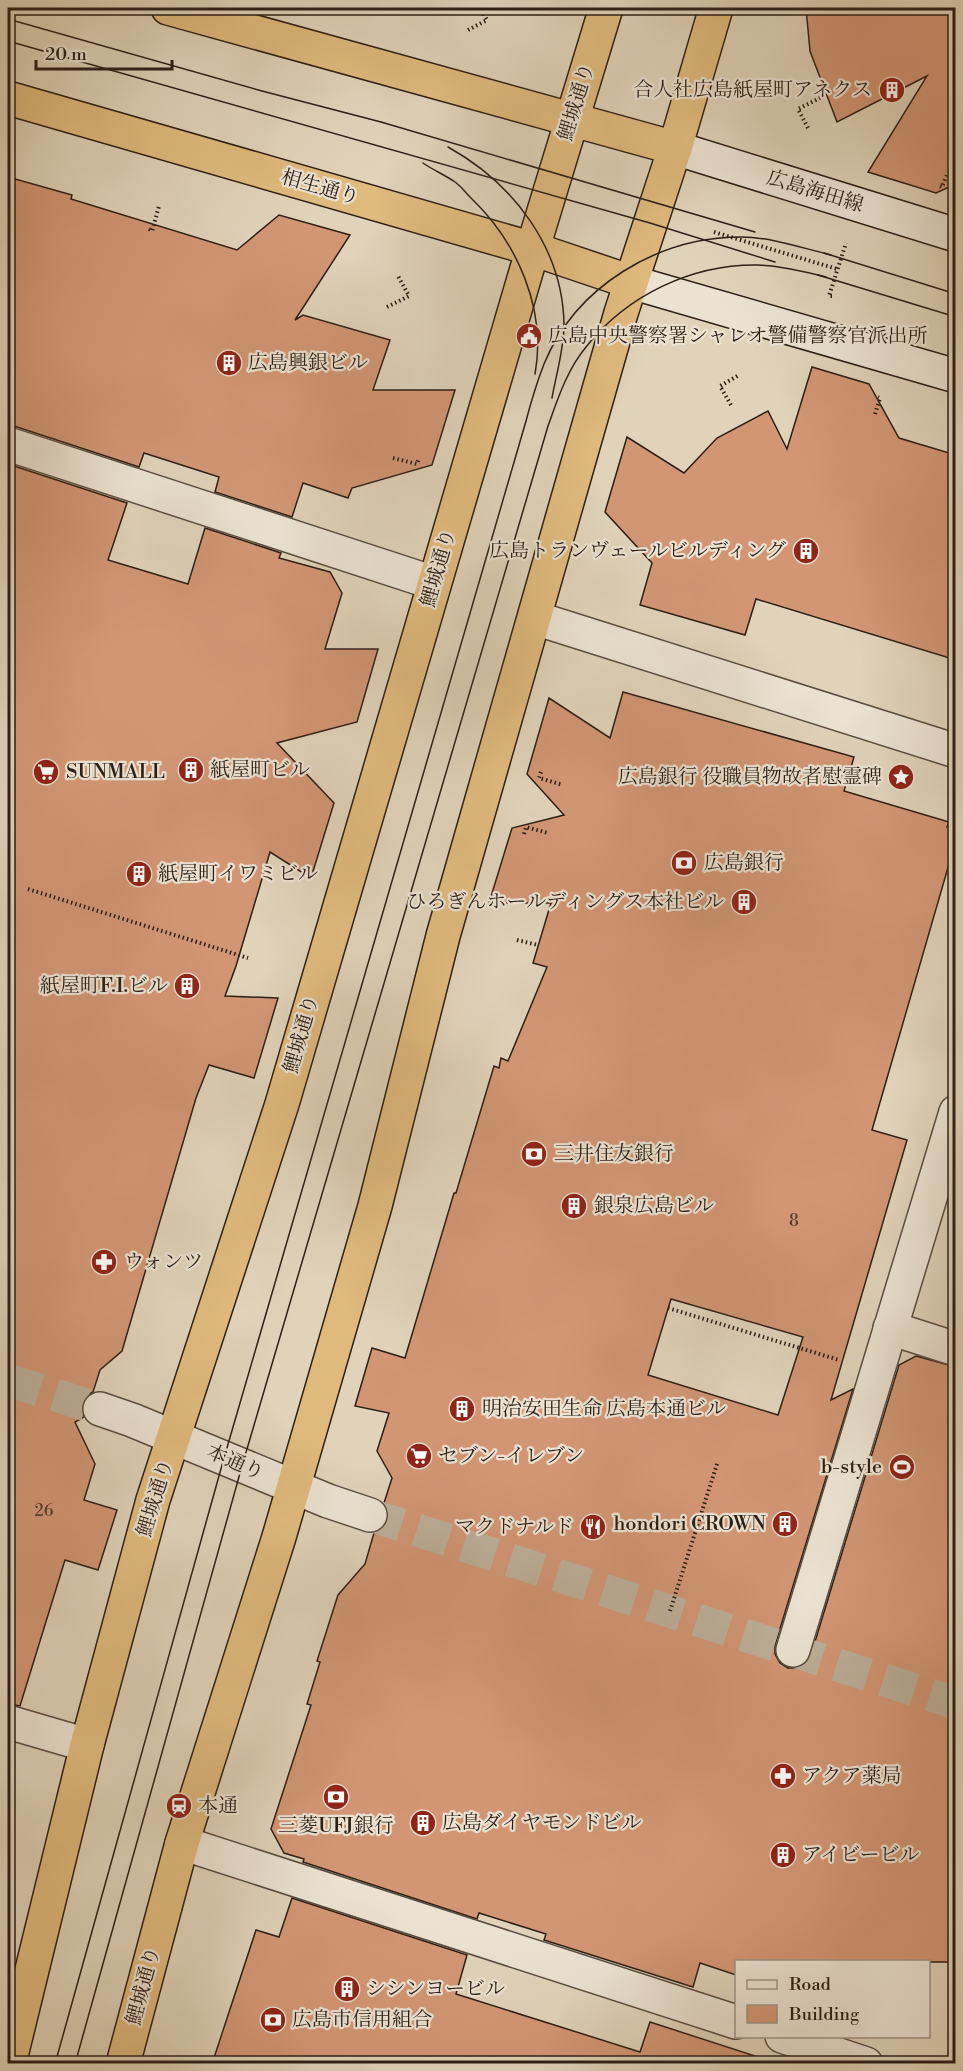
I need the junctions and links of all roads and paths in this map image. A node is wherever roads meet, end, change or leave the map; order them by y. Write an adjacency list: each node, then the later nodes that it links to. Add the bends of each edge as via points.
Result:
1 (168, 8): 8 (highway)
2 (480, 8): 5 (path, via 488,20)
3 (606, 8): 8 (highway, 鯉城通り)
4 (716, 8): 10 (highway, 鯉城通り)
5 (468, 30)
6 (8, 98): 18 (highway, 相生通り)
7 (820, 98): 9 (path, via 798,109)
8 (572, 119): 10 (highway); 18 (highway, 鯉城通り)
9 (808, 128)
10 (675, 148): 16 (street, 広島海田線); 22 (highway, 鯉城通り)
11 (948, 172): 12 (path, via 942,187)
12 (936, 184)
13 (159, 206): 14 (path, via 152,231)
14 (148, 229)
15 (714, 232): 19 (path)
16 (956, 235)
17 (846, 242): 19 (path)
18 (533, 249): 22 (highway, 相生通り); 34 (highway, 鯉城通り)
19 (837, 269): 24 (path)
20 (398, 276): 25 (path, via 409,296)
21 (951, 276): 23 (path)
22 (631, 282): 27 (street); 35 (highway, 鯉城通り)
23 (956, 284)
24 (829, 296)
25 (387, 307)
26 (739, 375): 29 (path, via 720,386)
27 (956, 376)
28 (874, 396): 30 (path, via 880,398)
29 (731, 405)
30 (875, 414)
31 (8, 444): 34 (street)
32 (393, 458): 33 (path, via 417,464)
33 (418, 458)
34 (434, 583): 53 (highway, 鯉城通り, via 282,1104)
35 (535, 618): 36 (street); 55 (highway, 鯉城通り, via 443,936 375,1206)
36 (956, 751)
37 (541, 772): 38 (path, via 540,778)
38 (563, 785)
39 (548, 833): 40 (path, via 526,827)
40 (524, 834)
41 (950, 859): 42 (path)
42 (956, 860)
43 (28, 889): 46 (path)
44 (517, 940): 45 (path)
45 (538, 945)
46 (248, 958)
47 (956, 1112): 49 (street)
48 (668, 1308): 51 (path)
49 (890, 1328): 50 (street); 51 (street)
50 (956, 1349)
51 (877, 1371): 58 (street)
52 (100, 1409): 53 (street, 本通り)
53 (175, 1438): 55 (street, 本通り); 60 (highway, 鯉城通り, via 153,1500)
54 (718, 1461): 57 (path)
55 (293, 1487): 56 (street, 本通り); 61 (highway, 鯉城通り)
56 (370, 1515)
57 (670, 1611)
58 (793, 1650)
59 (8, 1722): 60 (street)
60 (87, 1744): 64 (highway, 鯉城通り)
61 (182, 1843): 62 (street); 65 (highway, 鯉城通り)
62 (735, 2022)
63 (786, 2038): 66 (street)
64 (9, 2064)
65 (123, 2064)
66 (866, 2064)

